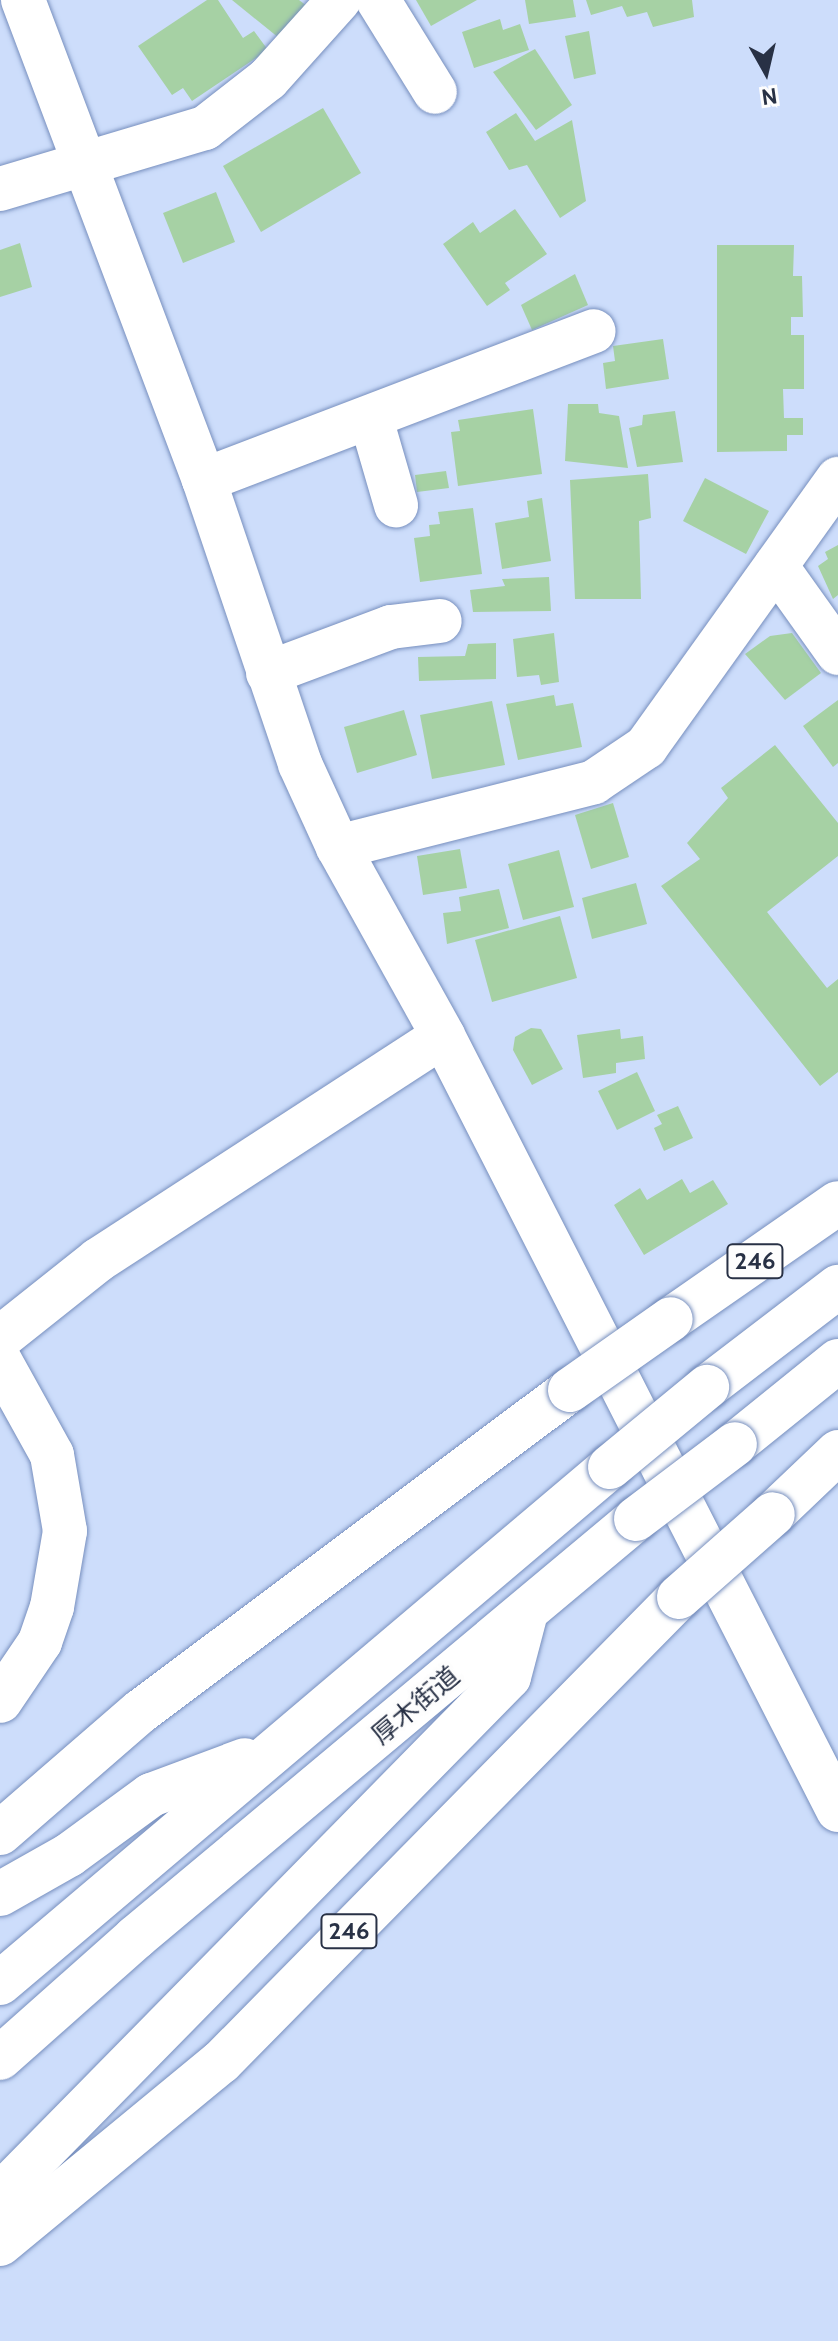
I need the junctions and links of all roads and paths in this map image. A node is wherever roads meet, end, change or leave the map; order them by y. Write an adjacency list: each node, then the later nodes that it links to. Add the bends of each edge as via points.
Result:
1 (23, 0): 5 (main road)
2 (339, 0): 5 (main road, via 268,79 205,128)
3 (378, 0): 4 (main road)
4 (435, 92)
5 (83, 164): 6 (main road); 10 (main road)
6 (0, 189)
7 (594, 331): 8 (main road)
8 (371, 419): 10 (main road); 11 (main road)
9 (838, 479): 12 (main road)
10 (204, 480): 15 (main road)
11 (396, 505)
12 (776, 566): 14 (main road); 16 (main road, via 646,747 594,782)
13 (440, 621): 15 (main road, via 391,627)
14 (838, 653)
15 (268, 673): 16 (main road, via 300,764)
16 (338, 847): 17 (main road)
17 (443, 1036): 19 (main road); 29 (main road)
18 (838, 1203): 30 (main road, 246, bridge, via 570,1390 141,1711)
19 (98, 1260): 21 (main road); 22 (main road)
20 (838, 1287): 28 (main road, 246, bridge, via 707,1387)
21 (0, 1309)
22 (0, 1338)
23 (0, 1361): 27 (main road, via 52,1455 65,1531 52,1607 40,1642)
24 (838, 1361): 26 (main road, 厚木街道, bridge)
25 (838, 1452): 35 (main road, 246, bridge, via 679,1597 221,2062)
26 (526, 1612): 33 (main road, 厚木街道, via 135,1938); 34 (main road, via 509,1677)
27 (0, 1701)
28 (277, 1748): 31 (main road, via 151,1795 69,1855); 32 (main road, 246)
29 (838, 1810)
30 (0, 1833)
31 (0, 1894)
32 (0, 1983)
33 (0, 2058)
34 (0, 2195)
35 (0, 2244)

